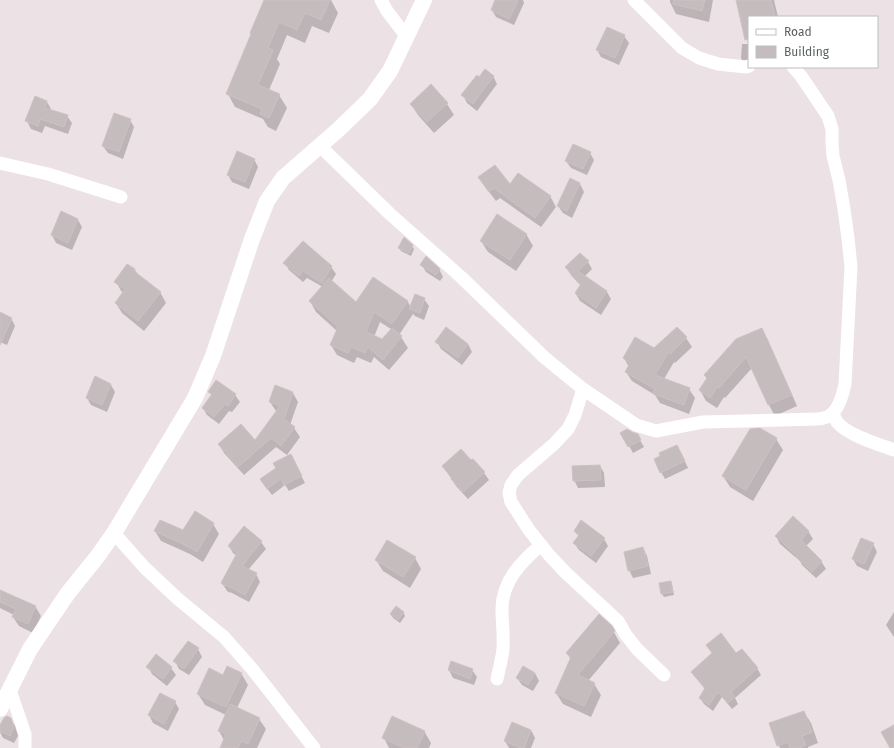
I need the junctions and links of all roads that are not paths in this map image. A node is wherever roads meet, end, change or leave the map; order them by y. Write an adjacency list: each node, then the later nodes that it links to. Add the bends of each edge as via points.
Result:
1 (381, 0): 4 (street)
2 (424, 0): 4 (street)
3 (634, 0): 5 (street, via 682,48 699,58 718,64)
4 (407, 37): 7 (street, via 390,71 370,99)
5 (748, 66)
6 (794, 68): 11 (street, via 828,116 848,238 851,267 845,384)
7 (320, 146): 10 (street, via 545,358); 13 (street, via 283,178 267,201 213,356 195,398)
8 (0, 163): 9 (street, via 55,176)
9 (121, 197)
10 (583, 389): 11 (street, via 636,425 656,431 703,422 817,420); 14 (street, via 568,429 518,475 511,485 511,502)
11 (833, 413): 12 (street, via 843,428)
12 (894, 450)
13 (114, 533): 17 (street, via 68,592 30,649); 20 (street, via 144,567 224,637)
14 (541, 545): 15 (street, via 566,573 618,621 637,649); 16 (street, via 518,566 504,593 503,649)
15 (664, 675)
16 (497, 680)
17 (10, 690): 18 (street); 19 (street, via 24,734)
18 (0, 709)
19 (25, 748)
20 (314, 748)

